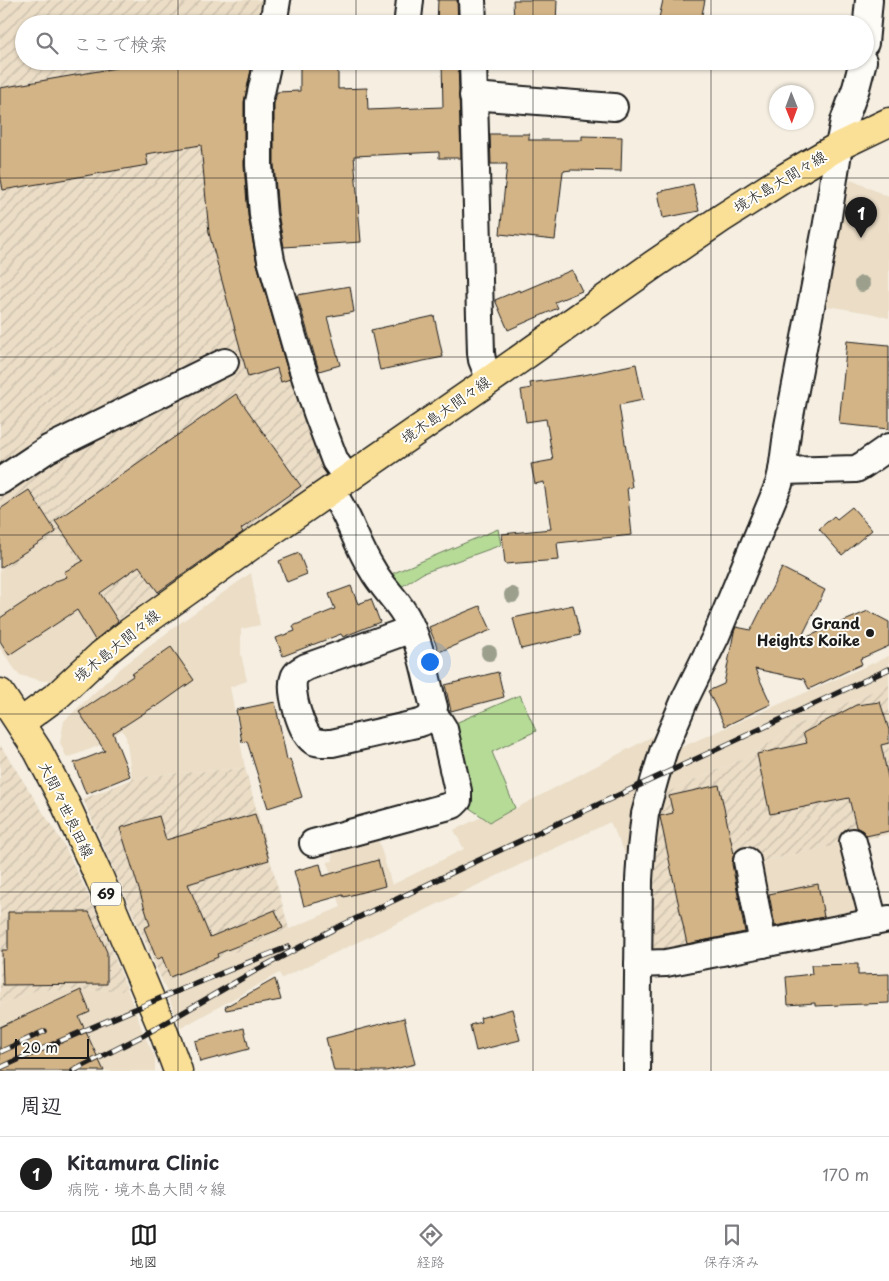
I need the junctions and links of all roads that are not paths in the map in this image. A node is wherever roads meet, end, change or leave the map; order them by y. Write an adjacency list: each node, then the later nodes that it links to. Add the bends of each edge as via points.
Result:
1 (277, 0): 4 (street)
2 (472, 0): 5 (street)
3 (869, 0): 6 (street)
4 (274, 15)
5 (473, 15)
6 (868, 15)
7 (266, 70): 19 (street, via 259,102 259,165 271,260)
8 (473, 70): 10 (street)
9 (861, 70): 13 (street)
10 (473, 96): 11 (street); 15 (street, via 480,353)
11 (614, 107)
12 (889, 122): 13 (main road, 境木島大間々線)
13 (839, 146): 15 (main road, 境木島大間々線, via 722,218); 17 (street)
14 (224, 362): 18 (street, via 48,448)
15 (490, 380): 19 (main road, 境木島大間々線)
16 (889, 447): 17 (street, via 856,469)
17 (782, 471): 29 (street, via 716,636 664,749 655,778 645,814 641,850)
18 (0, 481)
19 (340, 484): 20 (street, via 345,513 371,568); 23 (main road, 境木島大間々線, via 130,632 58,695)
20 (412, 629): 22 (street, via 420,648 434,707); 22 (street, via 306,667 295,676 293,692 303,728 312,740 320,743 420,723)
21 (0, 692): 23 (main road, 大間々世良田線 / 69)
22 (432, 714): 25 (street, via 444,729 458,800 453,805)
23 (20, 722): 30 (main road, 大間々世良田線 / 69, via 64,801 99,877)
24 (853, 842): 27 (street)
25 (313, 843)
26 (746, 861): 28 (street)
27 (881, 920): 28 (street)
28 (763, 944): 29 (street, via 666,963)
29 (638, 964): 31 (street)
30 (178, 1071)
31 (637, 1071)

